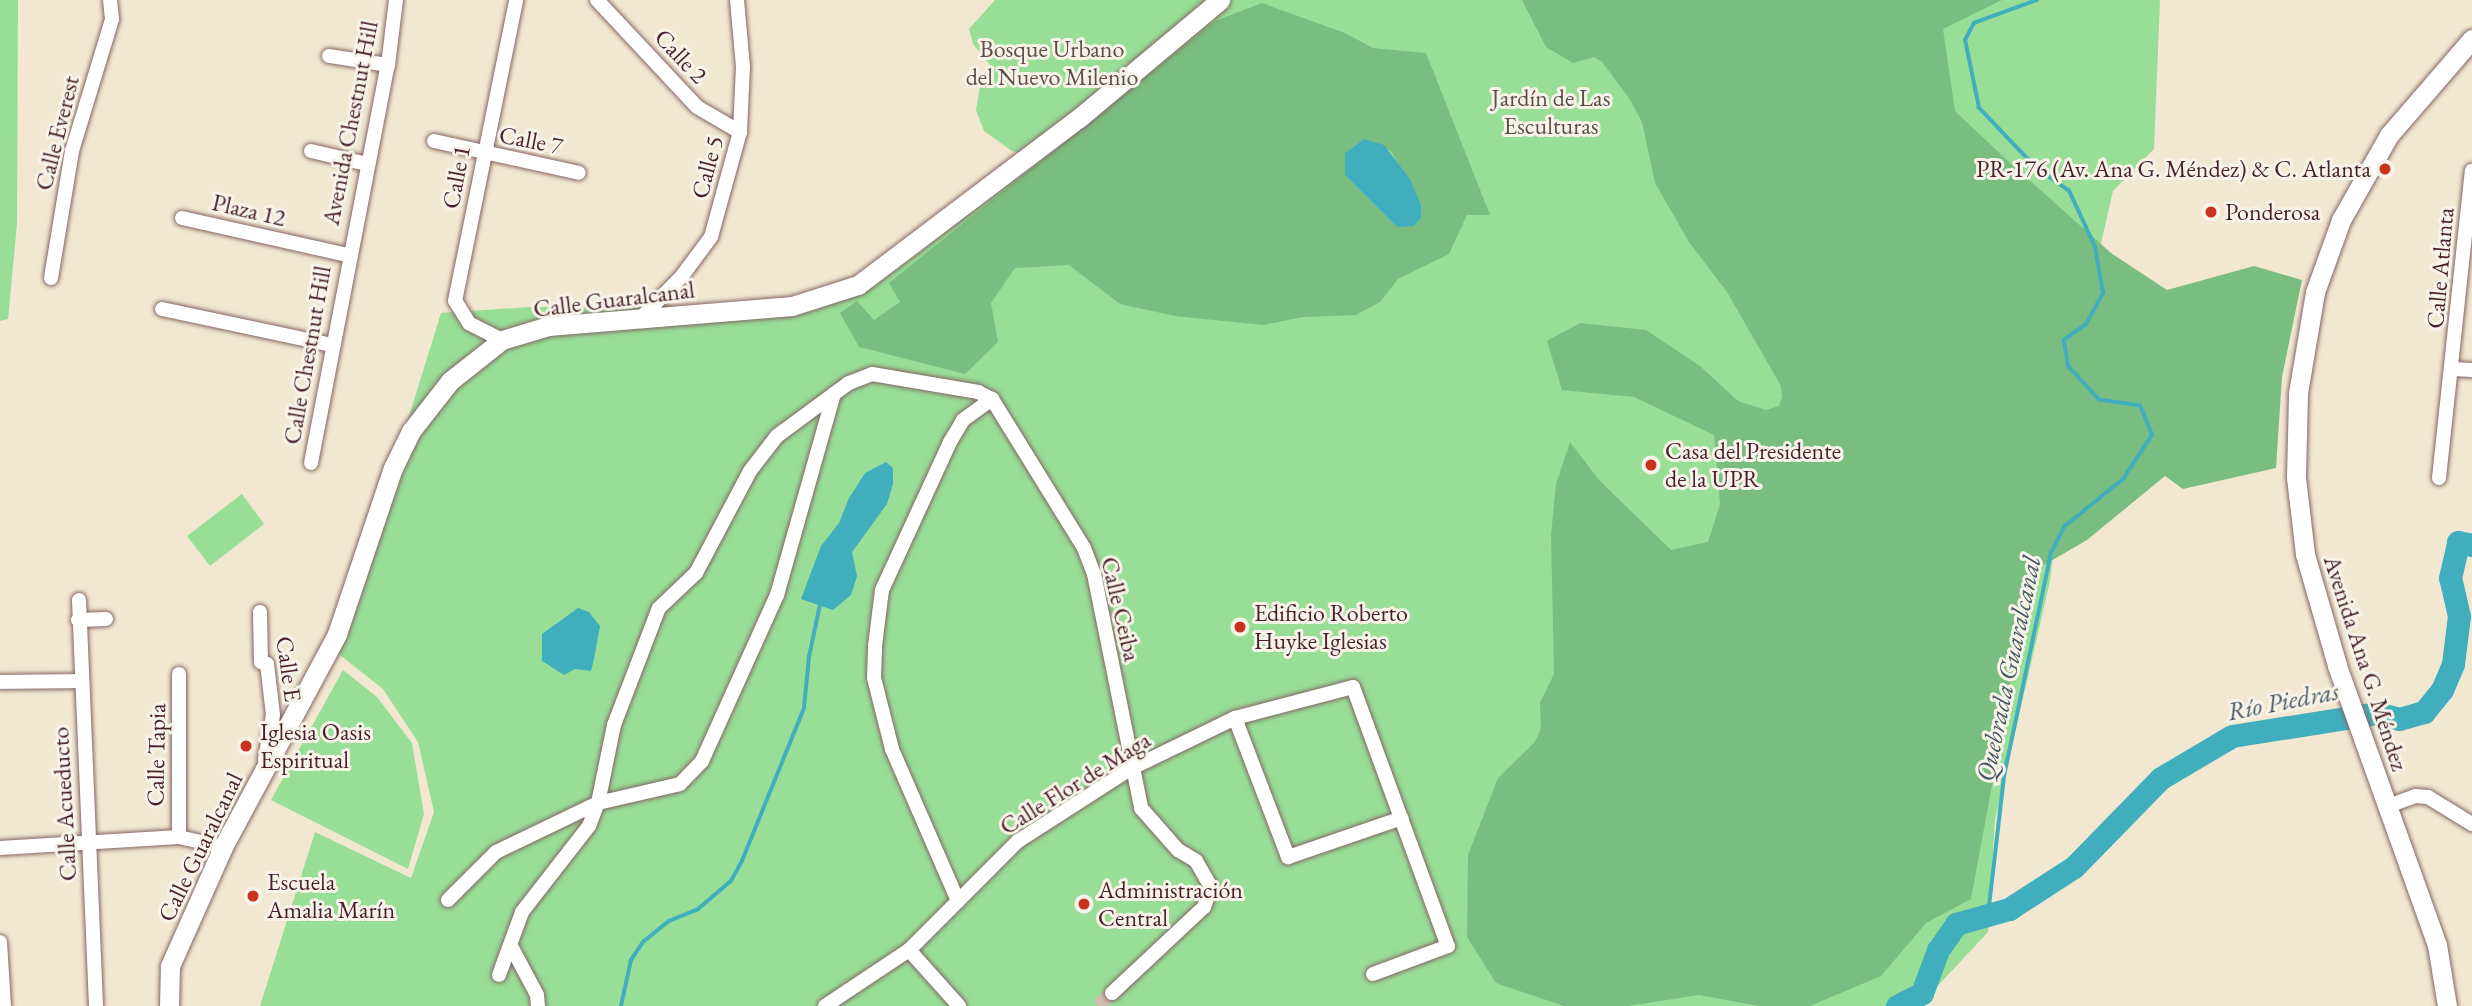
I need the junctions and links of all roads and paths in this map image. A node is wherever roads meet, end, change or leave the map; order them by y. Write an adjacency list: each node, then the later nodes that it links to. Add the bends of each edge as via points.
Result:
1 (110, 0): 20 (street, Calle Everest, via 112,19 72,151)
2 (396, 0): 9 (street, Avenida Chestnut Hill)
3 (516, 0): 13 (street, Calle 1)
4 (597, 0): 10 (street, Calle 2, via 697,107)
5 (737, 0): 10 (street, Calle 5, via 743,67)
6 (1220, 0): 22 (street, Calle Guaralcanal, via 1079,118 858,285 792,306)
7 (2471, 44): 42 (street, Avenida Ana G. Méndez, via 2389,135 2341,220 2315,292 2298,393 2296,477 2305,554 2337,664)
8 (329, 56): 9 (street)
9 (388, 65): 14 (street, Avenida Chestnut Hill)
10 (740, 132): 22 (street, Calle 5, via 711,237 682,276)
11 (434, 141): 13 (street, Calle 7)
12 (311, 151): 14 (street)
13 (484, 154): 16 (street, Calle 7); 23 (street, Calle 1, via 455,301 469,323)
14 (367, 164): 19 (street, Avenida Chestnut Hill)
15 (2472, 171): 18 (street, Calle Atlanta)
16 (579, 173)
17 (182, 218): 19 (street, Plaza 12)
18 (2468, 252): 25 (street, Calle Atlanta)
19 (348, 255): 24 (street, Calle Chestnut Hill)
20 (51, 278)
21 (162, 309): 24 (street)
22 (640, 318): 23 (street, Calle Guaralcanal, via 548,326)
23 (502, 341): 40 (street, Calle Guaralcanal, via 450,381 411,431 393,468 338,634)
24 (331, 345): 29 (street, Calle Chestnut Hill)
25 (2454, 369): 26 (street); 30 (street, Calle Atlanta)
26 (2472, 370)
27 (834, 394): 28 (street, via 872,374 978,392); 41 (street, via 777,436 750,471 696,573 659,608 614,725); 41 (street, via 777,595 702,761 680,784)
28 (992, 399): 39 (street, Calle Ceiba, via 1084,548 1094,573); 50 (street, via 963,420 950,442 882,590 875,646 874,678 888,737)
29 (311, 463)
30 (2440, 478)
31 (79, 600): 34 (street, Calle Acueducto)
32 (260, 612): 40 (street, Calle E, via 261,662 267,664 273,715)
33 (106, 619): 34 (street)
34 (78, 620): 36 (street, Calle Acueducto)
35 (179, 674): 45 (street, Calle Tapia)
36 (81, 681): 37 (street); 46 (street, Calle Acueducto)
37 (0, 682)
38 (1235, 718): 39 (street, Calle Flor de Maga); 43 (street, Calle Flor de Maga, via 1353,687); 43 (street, via 1287,858)
39 (1130, 769): 50 (street, Calle Flor de Maga, via 1018,841); 56 (street, Calle Ceiba, via 1145,816 1178,850 1196,861 1211,887 1203,907)
40 (262, 774): 48 (street, Calle Guaralcanal)
41 (598, 803): 49 (street, via 496,852); 52 (street, via 589,826 522,912)
42 (2388, 806): 44 (street, via 2415,796 2428,797); 63 (street, Avenida Ana G. Méndez, via 2437,945)
43 (1402, 818): 54 (street, via 1448,946)
44 (2472, 824)
45 (178, 837): 46 (street); 48 (street)
46 (89, 842): 47 (street); 58 (street, Calle Acueducto)
47 (0, 848)
48 (223, 848): 59 (street, Calle Guaralcanal, via 170,966)
49 (448, 900)
50 (958, 901): 53 (street, Calle Flor de Maga)
51 (0, 942): 57 (street)
52 (511, 946): 55 (street); 60 (street, via 537,995)
53 (909, 950): 61 (street, Calle Flor de Maga); 62 (street)
54 (1373, 974)
55 (499, 975)
56 (1112, 993)
57 (4, 1006)
58 (96, 1006)
59 (169, 1006)
60 (538, 1006)
61 (825, 1006)
62 (959, 1006)
63 (2446, 1006)

